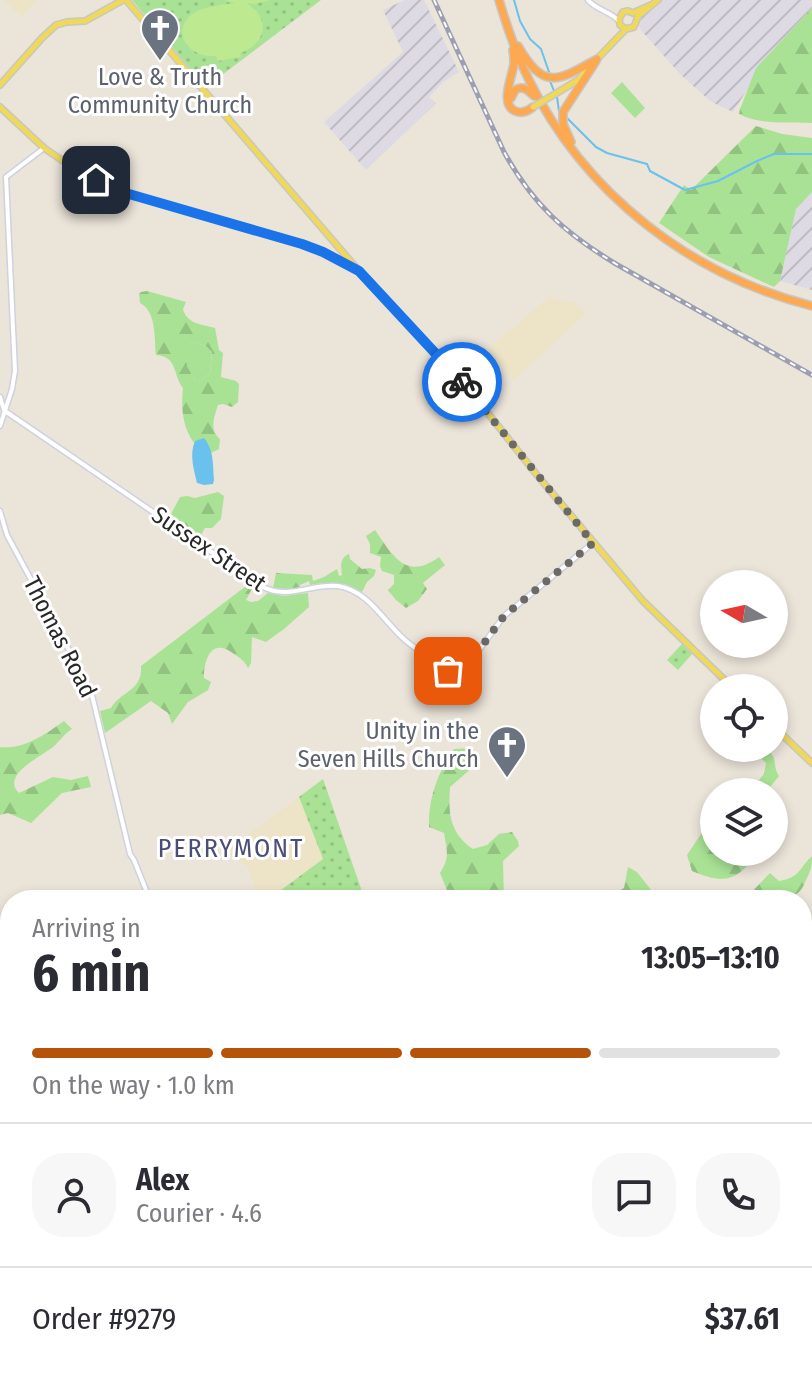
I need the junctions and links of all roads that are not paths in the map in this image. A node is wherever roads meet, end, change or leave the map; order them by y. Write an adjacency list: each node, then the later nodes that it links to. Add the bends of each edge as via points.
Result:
1 (124, 0): 11 (main road, via 85,21 56,25); 16 (main road)
2 (501, 0): 9 (highway)
3 (588, 0): 5 (street)
4 (658, 0): 7 (main road)
5 (604, 10): 6 (street); 8 (street)
6 (623, 12): 7 (main road); 8 (main road)
7 (635, 16): 8 (main road, via 634,27)
8 (621, 25): 10 (main road)
9 (515, 42): 10 (highway, via 531,67 547,77 567,76); 12 (highway); 12 (highway, via 509,105 525,112); 14 (highway)
10 (597, 59): 12 (main road, bridge, via 578,80); 14 (highway, via 563,112)
11 (0, 85)
12 (537, 104): 17 (highway, via 583,164 646,225 727,276)
13 (0, 107): 15 (main road)
14 (571, 142): 17 (highway, via 611,189 670,238 740,278)
15 (44, 148): 16 (main road, via 110,186 302,244); 19 (street, via 6,177 15,371)
16 (359, 271): 22 (main road, via 479,402)
17 (812, 304)
18 (0, 397): 19 (street)
19 (5, 411): 20 (street); 22 (street, Sussex Street, via 269,590 286,593 334,586 356,592 394,630 456,678 504,616)
20 (0, 426)
21 (0, 511): 26 (street, Thomas Road, via 7,535 91,691 130,854)
22 (593, 543): 23 (main road, via 643,601)
23 (719, 674)
24 (788, 740): 25 (main road)
25 (812, 763)
26 (146, 890)

